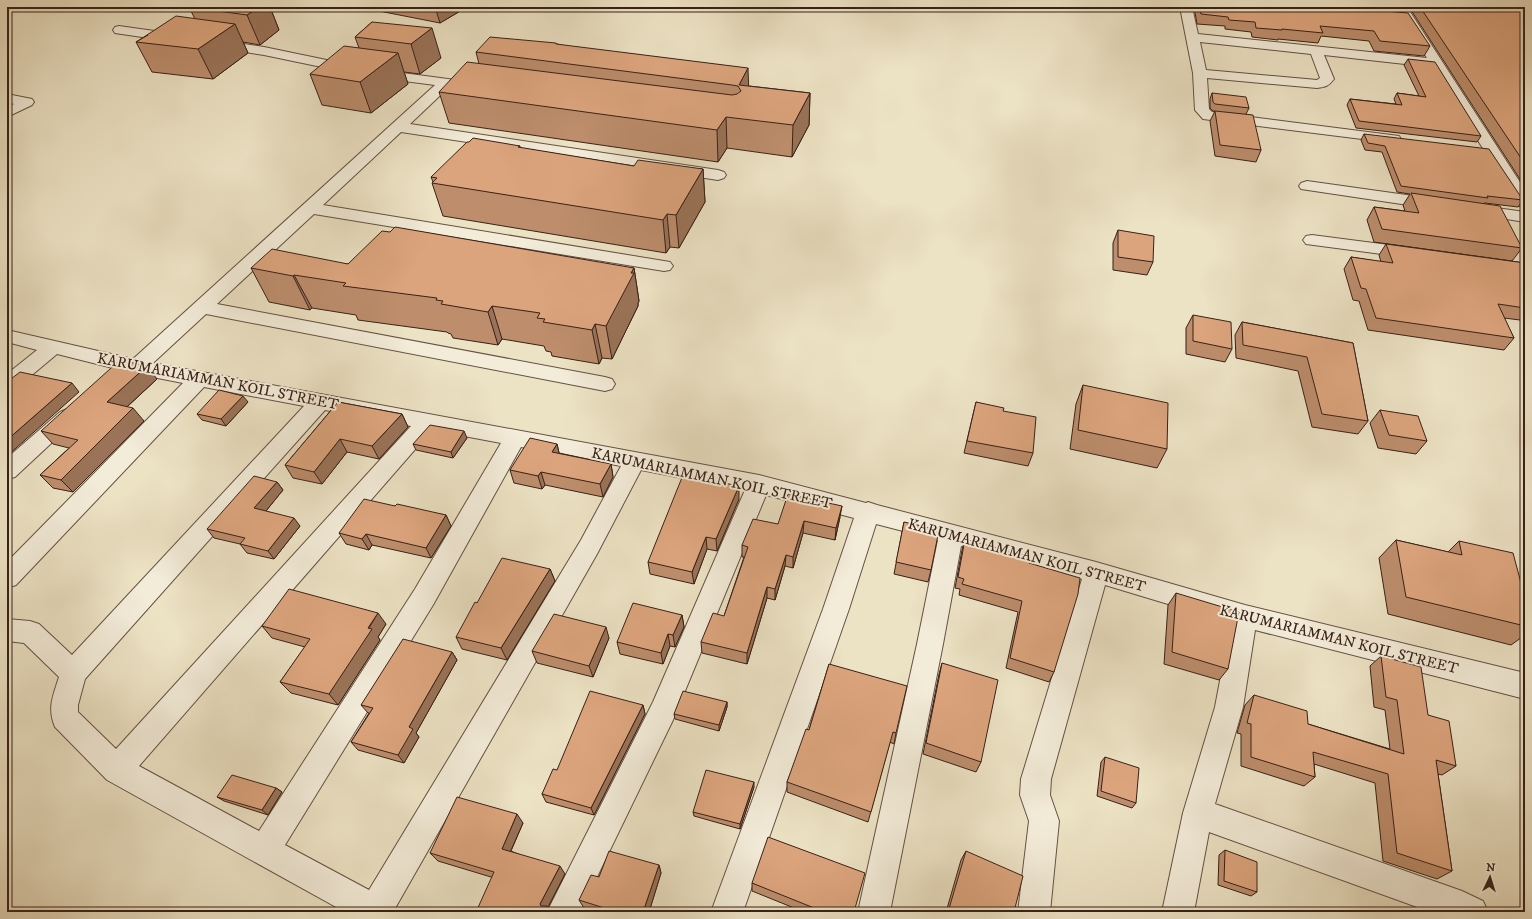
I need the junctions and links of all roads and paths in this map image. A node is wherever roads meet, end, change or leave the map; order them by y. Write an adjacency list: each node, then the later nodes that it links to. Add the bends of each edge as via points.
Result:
1 (1186, 7): 4 (street)
2 (1400, 14): 8 (street)
3 (119, 30): 5 (street)
4 (1192, 37): 7 (street); 9 (street)
5 (189, 40)
6 (204, 42): 10 (street, via 264,51 341,68)
7 (1316, 50): 8 (street); 9 (street, via 1327,79 1323,83)
8 (1436, 63): 17 (street)
9 (1200, 73): 15 (street, via 1202,110 1208,116)
10 (446, 83): 11 (street); 14 (street)
11 (492, 89)
12 (7, 98): 13 (street, via 27,102)
13 (7, 113)
14 (398, 127): 18 (street); 21 (street)
15 (1407, 140)
16 (1477, 148): 17 (street)
17 (1492, 150): 20 (street)
18 (718, 175)
19 (1307, 186): 22 (street)
20 (1525, 203)
21 (310, 208): 25 (street); 26 (street)
22 (1525, 217)
23 (1312, 240): 24 (street)
24 (1430, 256)
25 (664, 266)
26 (202, 307): 29 (street); 32 (street)
27 (7, 336): 28 (street, KARUMARIAMMAN KOIL STREET)
28 (53, 347): 29 (street, KARUMARIAMMAN KOIL STREET); 33 (street)
29 (131, 366): 30 (street, KARUMARIAMMAN KOIL STREET); 31 (street)
30 (199, 379): 35 (street, KARUMARIAMMAN KOIL STREET); 44 (street)
31 (107, 381)
32 (605, 384)
33 (7, 385)
34 (84, 402): 39 (street)
35 (320, 402): 36 (street, KARUMARIAMMAN KOIL STREET); 47 (street)
36 (426, 422): 37 (street, KARUMARIAMMAN KOIL STREET); 49 (street)
37 (515, 438): 38 (street, KARUMARIAMMAN KOIL STREET); 51 (street, via 424,597)
38 (636, 461): 40 (street, KARUMARIAMMAN KOIL STREET); 52 (street, via 585,554)
39 (7, 471)
40 (759, 484): 41 (street, KARUMARIAMMAN KOIL STREET); 53 (street, via 663,711)
41 (868, 511): 42 (street, KARUMARIAMMAN KOIL STREET); 54 (street, via 836,609)
42 (951, 534): 43 (street, KARUMARIAMMAN KOIL STREET); 55 (street)
43 (1096, 572): 45 (street, KARUMARIAMMAN KOIL STREET); 56 (street, via 1036,779 1036,796 1044,821)
44 (7, 578)
45 (1245, 616): 48 (street, KARUMARIAMMAN KOIL STREET); 50 (street, via 1229,706)
46 (7, 630): 47 (street, via 30,632)
47 (73, 673): 49 (street, via 64,705 64,718)
48 (1525, 686)
49 (117, 770): 51 (street)
50 (1198, 813): 57 (street); 58 (street)
51 (264, 850): 52 (street)
52 (376, 911)
53 (563, 912)
54 (727, 912)
55 (874, 912)
56 (1034, 912)
57 (1178, 912)
58 (1472, 912)

